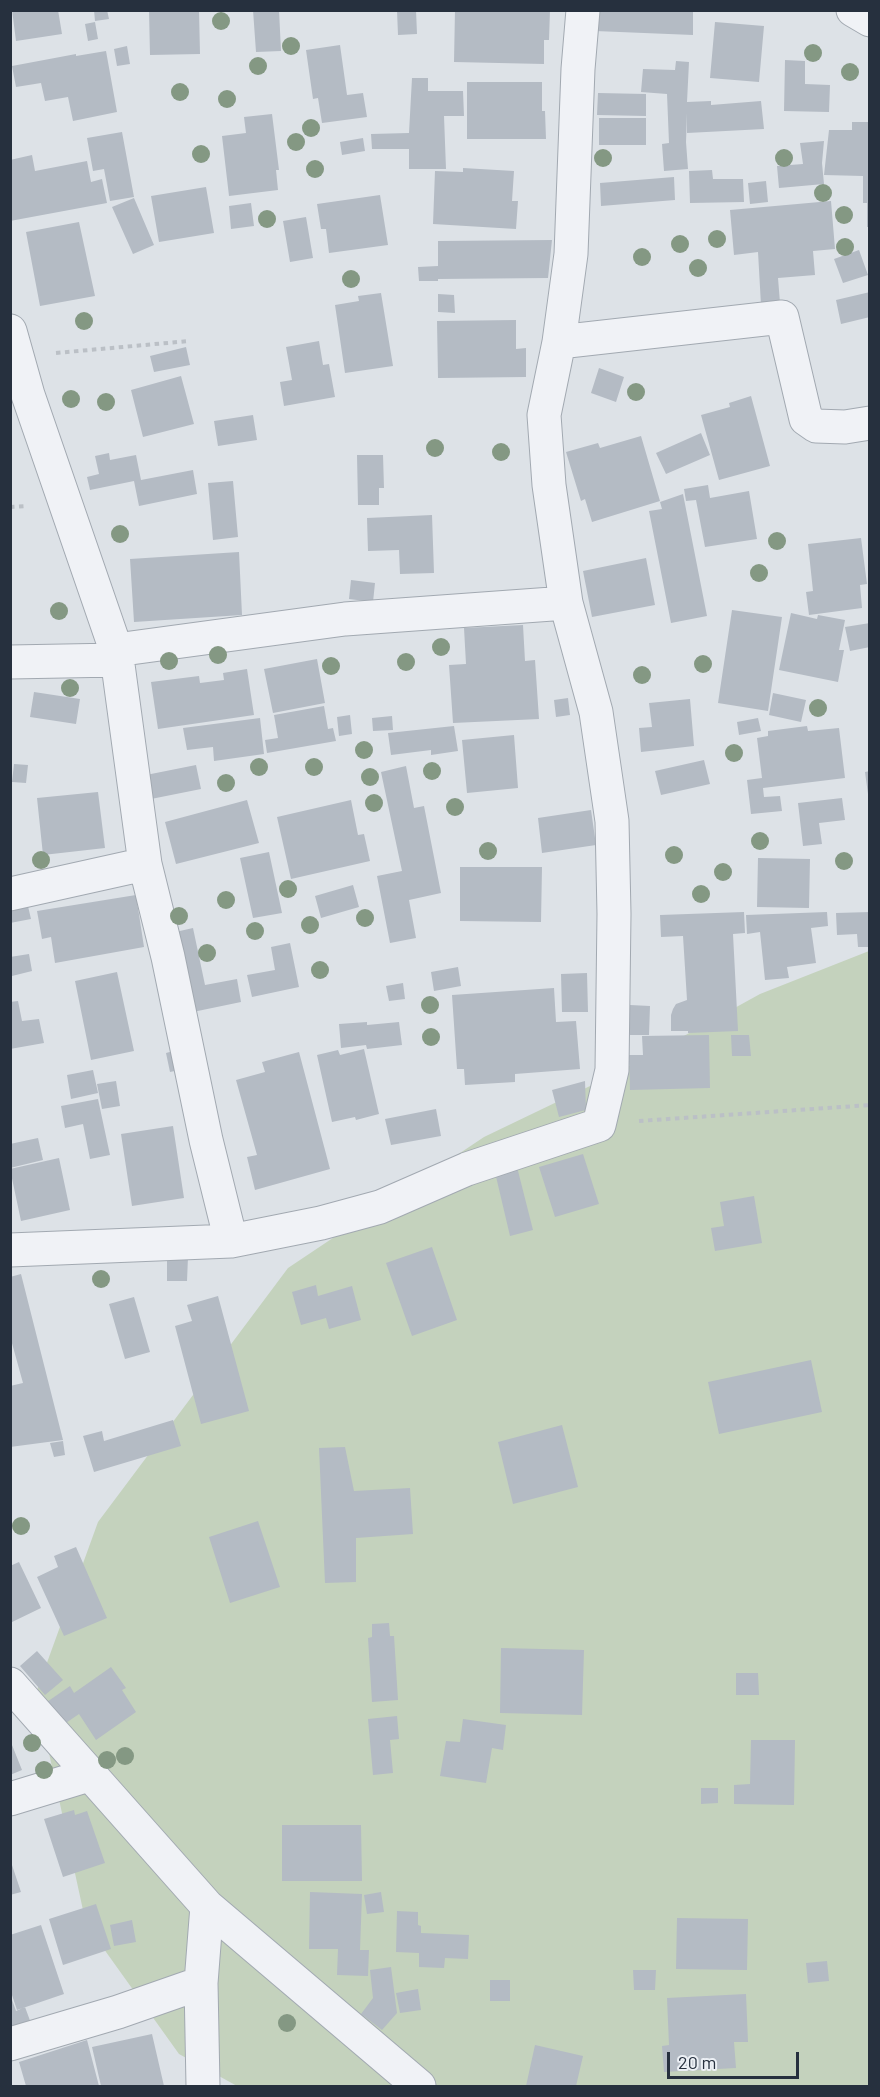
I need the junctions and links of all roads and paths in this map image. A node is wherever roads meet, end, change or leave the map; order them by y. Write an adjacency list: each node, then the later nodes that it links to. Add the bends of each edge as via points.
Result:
1 (583, 10): 5 (street, via 571,254)
2 (852, 10): 3 (street)
3 (870, 20)
4 (189, 341): 6 (path, via 138,347)
5 (559, 342): 7 (street, via 782,317 806,418 816,426); 8 (street, via 544,415 549,485)
6 (14, 343): 9 (street, via 28,395)
7 (870, 423)
8 (566, 603): 9 (street, via 345,619); 14 (street, via 596,712 612,821 612,1070)
9 (117, 655): 10 (street); 11 (street)
10 (10, 662)
11 (145, 864): 12 (street); 15 (street)
12 (10, 894)
13 (870, 1106): 14 (path)
14 (599, 1125): 15 (street, via 467,1169 380,1207)
15 (231, 1241): 16 (street)
16 (10, 1250)
17 (10, 1684): 18 (street)
18 (92, 1774): 19 (street); 20 (street)
19 (10, 1799)
20 (207, 1906): 21 (street); 24 (street)
21 (201, 1983): 22 (street); 23 (street)
22 (10, 2044)
23 (203, 2086)
24 (419, 2086)

